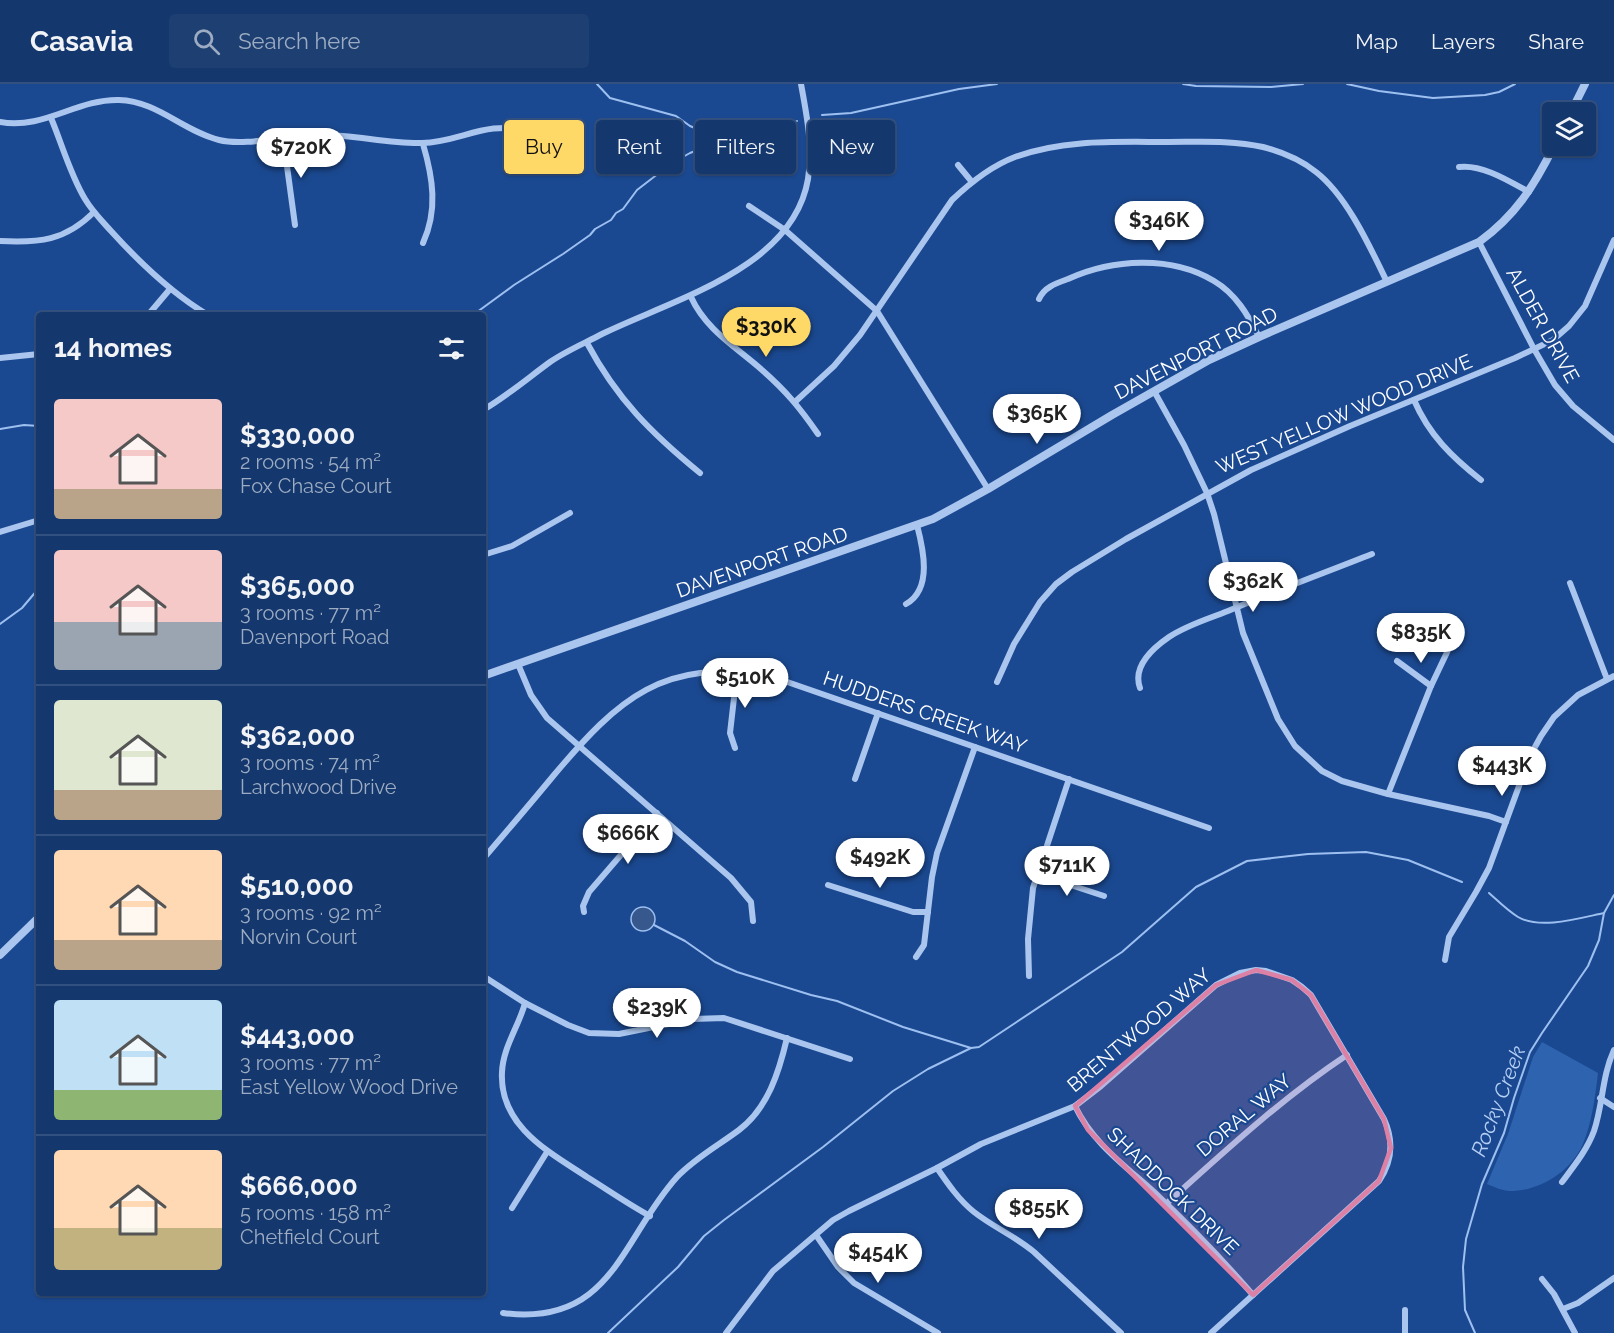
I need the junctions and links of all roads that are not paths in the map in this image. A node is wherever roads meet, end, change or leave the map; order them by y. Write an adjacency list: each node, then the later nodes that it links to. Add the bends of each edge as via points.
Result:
1 (801, 84): 17 (street, via 810,165 804,195)
2 (1586, 84): 3 (street)
3 (1576, 102)
4 (51, 118): 5 (street, via 27,124); 7 (street, via 90,104 126,100 146,105 220,141); 15 (street, via 84,198)
5 (0, 122)
6 (504, 127): 8 (street)
7 (283, 137): 8 (street, via 324,135); 16 (street)
8 (423, 144): 21 (street, via 434,203)
9 (1549, 156): 13 (street, DAVENPORT ROAD)
10 (958, 165): 12 (street)
11 (1459, 167): 13 (street, via 1479,168)
12 (972, 182): 22 (street, via 1015,157 1067,145 1212,142 1262,147 1299,161 1332,185); 26 (street, via 935,223)
13 (1529, 192): 20 (street, DAVENPORT ROAD, via 1511,215)
14 (749, 206): 17 (street)
15 (94, 212): 19 (street, via 74,229 49,240); 23 (street)
16 (295, 225)
17 (785, 230): 24 (street, via 748,262); 26 (street)
18 (1614, 240): 31 (street, WEST YELLOW WOOD DRIVE, via 1580,314 1553,340)
19 (0, 241)
20 (1479, 242): 22 (street, DAVENPORT ROAD); 31 (street, ALDER DRIVE)
21 (423, 243)
22 (1387, 282): 29 (street, DAVENPORT ROAD)
23 (170, 289): 27 (street); 28 (street)
24 (691, 297): 30 (street); 36 (street, via 708,325)
25 (1039, 299): 29 (street, via 1049,288 1093,269 1133,263 1170,266 1200,274 1225,288 1243,308)
26 (877, 311): 36 (street, via 834,366); 42 (street)
27 (151, 312)
28 (203, 312)
29 (1260, 337): 34 (street, DAVENPORT ROAD)
30 (587, 343): 37 (street, via 552,361); 40 (street, via 636,416)
31 (1534, 349): 35 (street, WEST YELLOW WOOD DRIVE); 39 (street, ALDER DRIVE, via 1563,395)
32 (36, 354): 33 (street)
33 (0, 358)
34 (1154, 391): 42 (street, DAVENPORT ROAD); 43 (street)
35 (1414, 400): 41 (street, via 1444,449); 43 (street, WEST YELLOW WOOD DRIVE, via 1295,449)
36 (796, 401): 38 (street)
37 (486, 408)
38 (818, 434)
39 (1614, 440)
40 (700, 473)
41 (1481, 480)
42 (988, 489): 46 (street, DAVENPORT ROAD)
43 (1207, 492): 52 (street); 59 (street, WEST YELLOW WOOD DRIVE, via 1056,584 1025,625)
44 (570, 513): 48 (street, via 512,546)
45 (36, 521): 47 (street)
46 (917, 525): 51 (street, via 923,551 923,578 919,592); 55 (street, DAVENPORT ROAD)
47 (0, 532)
48 (486, 554)
49 (1372, 554): 52 (street)
50 (1570, 583): 58 (street)
51 (906, 604)
52 (1236, 607): 61 (street, via 1162,642 1139,668); 68 (street, via 1271,703 1295,746 1330,776)
53 (1460, 625): 60 (street)
54 (1397, 661): 60 (street)
55 (518, 664): 57 (street, DAVENPORT ROAD); 63 (street, via 540,710)
56 (737, 672): 62 (street, HUDDERS CREEK WAY, via 770,676); 63 (street, HUDDERS CREEK WAY, via 702,672 649,688 617,708); 65 (street, via 730,733)
57 (486, 675)
58 (1611, 678): 70 (street, via 1578,695 1550,722 1530,756)
59 (998, 682)
60 (1431, 686): 68 (street)
61 (1140, 688)
62 (878, 713): 64 (street, HUDDERS CREEK WAY); 66 (street)
63 (579, 747): 69 (street); 72 (street, HUDDERS CREEK WAY)
64 (975, 747): 67 (street, HUDDERS CREEK WAY); 77 (street, via 937,853)
65 (735, 748)
66 (855, 779)
67 (1069, 779): 71 (street, HUDDERS CREEK WAY); 73 (street)
68 (1388, 794): 70 (street)
69 (657, 813): 76 (street, via 589,892); 79 (street, via 745,893 753,906)
70 (1506, 822): 82 (street, via 1484,879 1449,937)
71 (1209, 828)
72 (486, 856)
73 (1037, 874): 75 (street); 83 (street, via 1030,905)
74 (828, 885): 77 (street, via 913,912)
75 (1104, 896)
76 (584, 912)
77 (928, 912): 81 (street, via 924,945)
78 (36, 920): 80 (street)
79 (753, 921)
80 (0, 955)
81 (916, 957)
82 (1445, 960)
83 (1029, 976)
84 (486, 978): 85 (street)
85 (525, 1003): 86 (street, via 596,1034 619,1034 715,1018); 93 (street, via 504,1056 502,1086 517,1123)
86 (788, 1038): 89 (street); 98 (street, via 774,1083 758,1111 742,1128 682,1172)
87 (1614, 1050): 90 (street)
88 (1347, 1054): 91 (street, BRENTWOOD WAY, via 1311,995 1302,987 1266,971 1245,971 1216,986); 96 (street, DORAL WAY, via 1238,1139); 102 (street, BRENTWOOD WAY, via 1388,1127 1388,1163 1379,1181 1365,1195)
89 (850, 1059)
90 (1600, 1098): 92 (street); 95 (street, via 1590,1139)
91 (1075, 1106): 94 (street, BRENTWOOD WAY, via 981,1144); 96 (street, SHADDOCK DRIVE, via 1097,1140)
92 (1614, 1107)
93 (547, 1152): 97 (street); 98 (street)
94 (937, 1168): 99 (street, BRENTWOOD WAY, via 849,1211); 108 (street, via 971,1209 1019,1239)
95 (1562, 1182)
96 (1166, 1204): 102 (street, SHADDOCK DRIVE)
97 (512, 1208)
98 (650, 1216): 105 (street, via 608,1278 583,1298 544,1314)
99 (816, 1235): 106 (street, BRENTWOOD WAY, via 773,1271); 107 (street, via 854,1283)
100 (1614, 1278): 103 (street)
101 (1542, 1280): 103 (street)
102 (1253, 1295): 109 (street, BRENTWOOD WAY)
103 (1563, 1309): 111 (street)
104 (1405, 1310): 110 (street)
105 (502, 1313)
106 (726, 1333)
107 (938, 1333)
108 (1121, 1333)
109 (1211, 1333)
110 (1405, 1333)
111 (1575, 1333)

